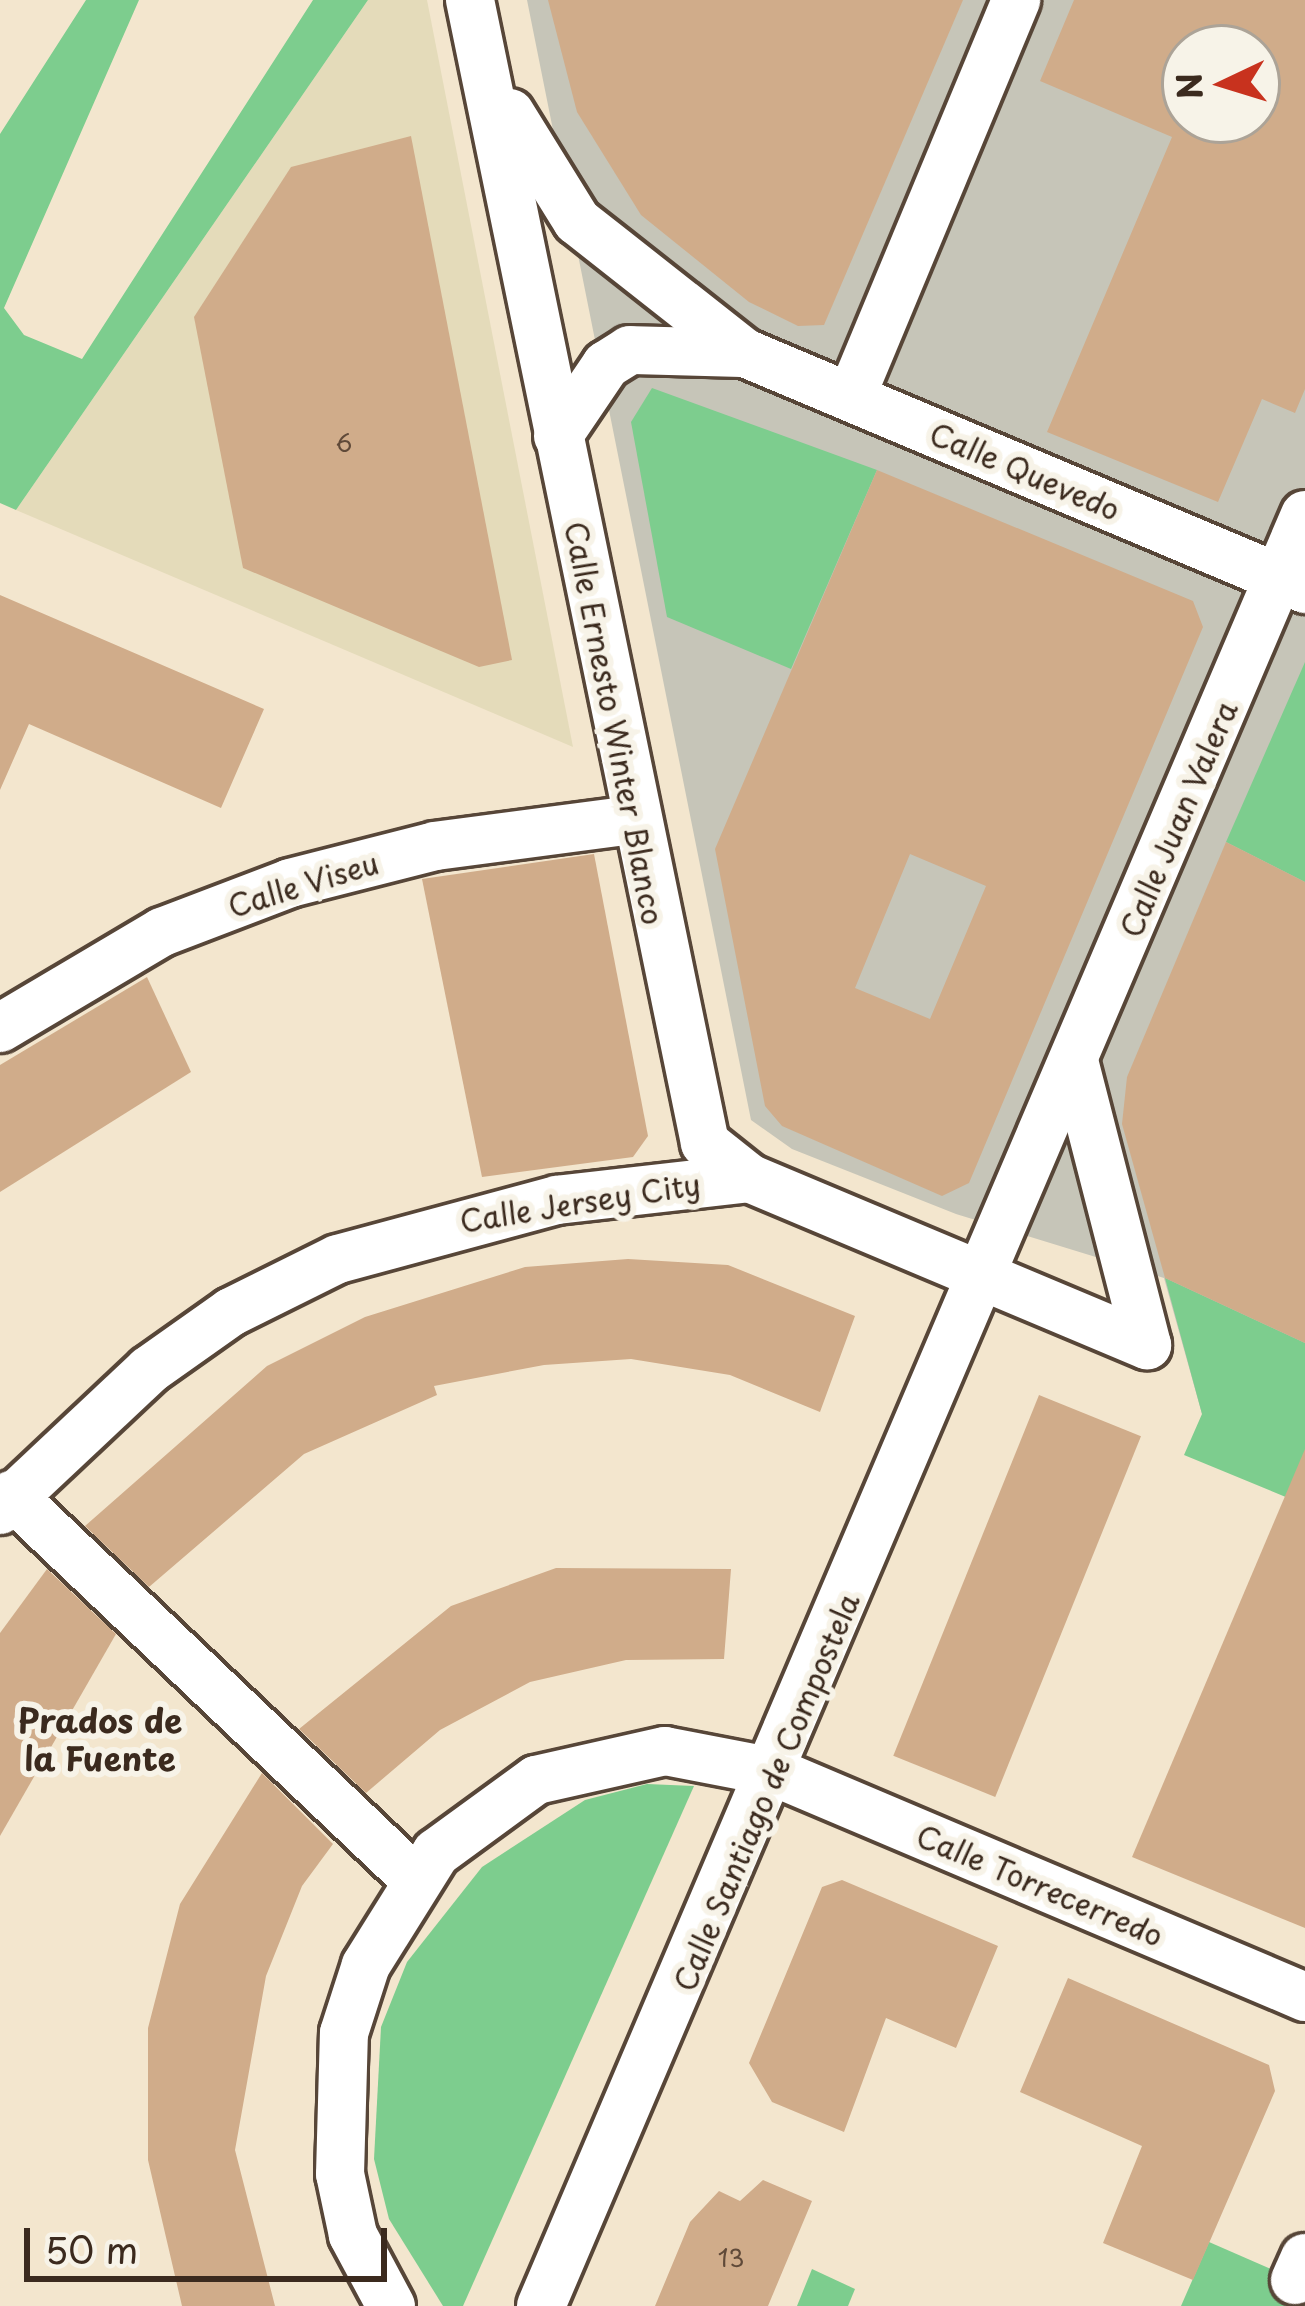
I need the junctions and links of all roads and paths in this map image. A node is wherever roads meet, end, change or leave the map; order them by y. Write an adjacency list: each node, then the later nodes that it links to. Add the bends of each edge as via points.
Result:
1 (470, 0): 3 (street, Calle Ernesto Winter Blanco)
2 (1016, 0): 5 (street)
3 (480, 49): 4 (street, Calle Quevedo, via 532,161 577,221); 6 (street, Calle Ernesto Winter Blanco)
4 (746, 352): 5 (street, Calle Quevedo); 6 (street, Calle Quevedo, via 630,350 605,365)
5 (850, 397): 8 (street, Calle Quevedo)
6 (558, 436): 9 (street, Calle Ernesto Winter Blanco)
7 (1305, 515): 8 (street, Calle Juan Valera)
8 (1293, 584): 11 (street, Calle Juan Valera)
9 (633, 820): 10 (street, Calle Viseu, via 435,847 290,883 162,932); 12 (street, Calle Ernesto Winter Blanco, via 694,1117 704,1144)
10 (0, 1028)
11 (1074, 1060): 13 (street, Calle Juan Valera); 13 (street, via 1147,1345)
12 (749, 1178): 13 (street, Calle Ernesto Winter Blanco); 14 (street, Calle Jersey City, via 557,1200 338,1259 165,1358)
13 (981, 1275): 15 (street, Calle Santiago de Compostela)
14 (6, 1502): 16 (street)
15 (774, 1772): 16 (street, Calle Torrecerredo, via 665,1751 601,1759 520,1791); 17 (street, Calle Torrecerredo); 19 (street, Calle Santiago de Compostela)
16 (417, 1881): 18 (street, Calle Torrecerredo, via 366,1965 335,2106 353,2235)
17 (1305, 1997)
18 (392, 2306)
19 (542, 2306)

